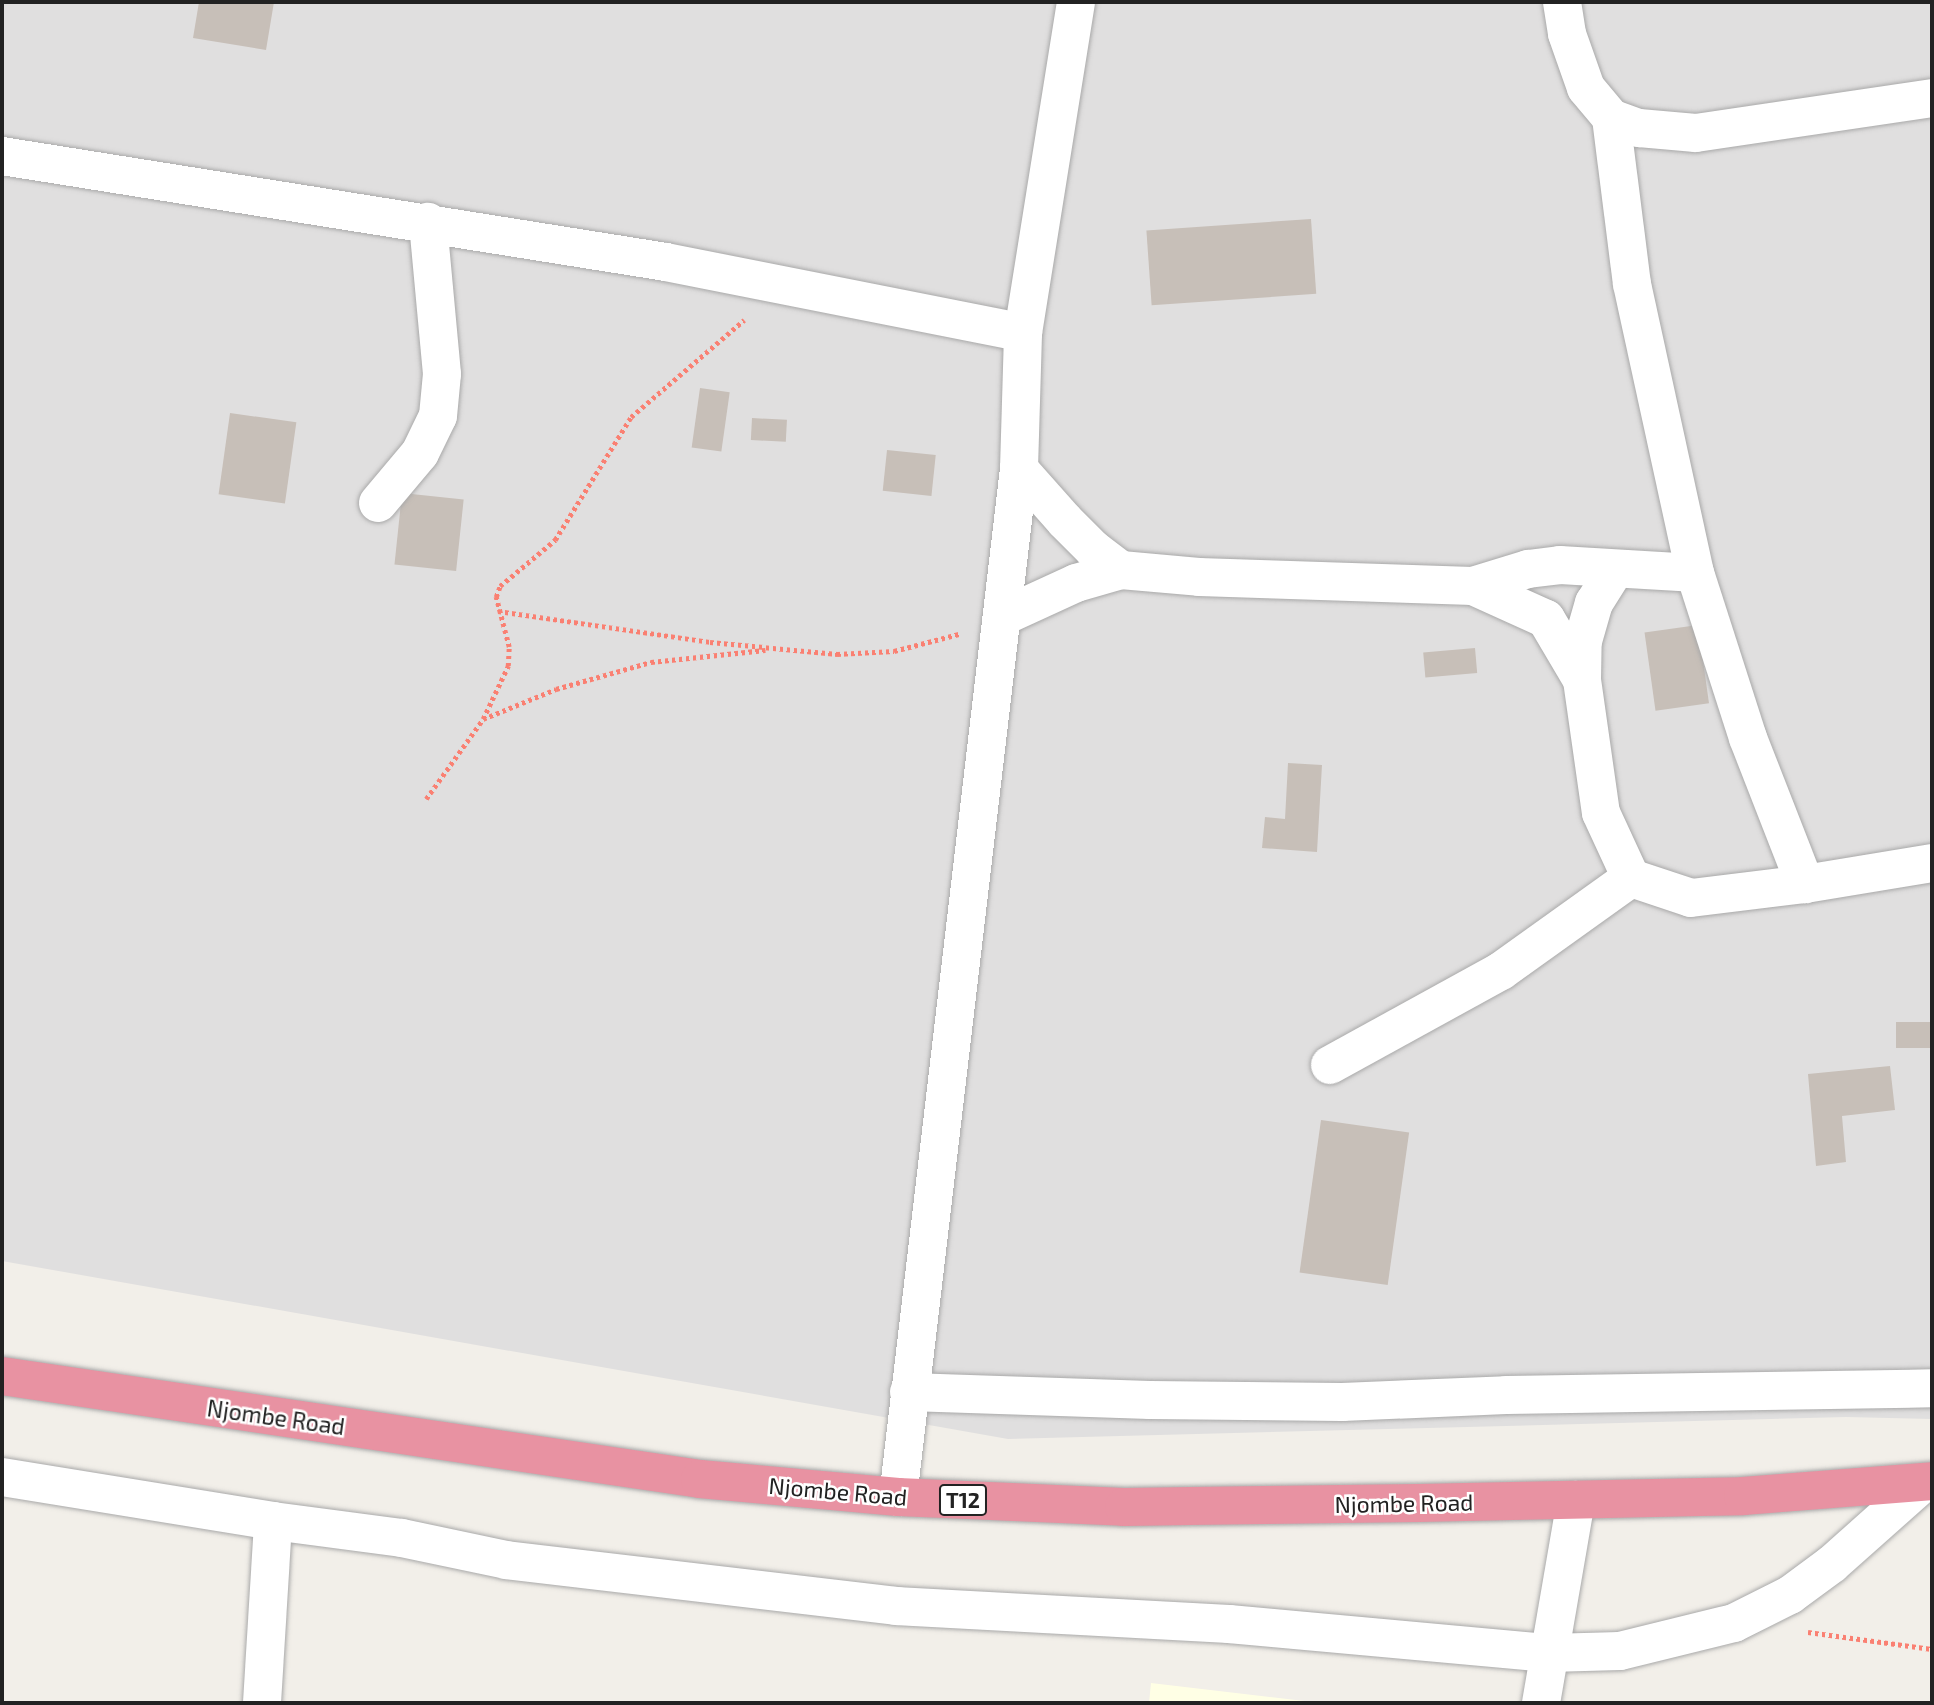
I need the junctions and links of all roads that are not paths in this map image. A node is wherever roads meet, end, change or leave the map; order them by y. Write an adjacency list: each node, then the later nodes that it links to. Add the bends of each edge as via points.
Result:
1 (1076, 2): 7 (street)
2 (1562, 2): 4 (street, via 1567,34 1586,88)
3 (1932, 98): 4 (street, via 1696,133 1639,128)
4 (1611, 118): 12 (street, via 1632,284)
5 (2, 156): 6 (street)
6 (428, 222): 7 (street, via 666,262); 9 (street, via 442,374 438,416 420,453)
7 (1023, 333): 8 (street)
8 (1020, 469): 11 (street, via 1093,549); 14 (street)
9 (378, 503)
10 (1615, 569): 12 (street); 13 (street, via 1560,565 1528,569); 15 (street, via 1594,603 1583,640)
11 (1121, 570): 13 (street); 14 (street, via 1076,583)
12 (1695, 573): 18 (street, via 1748,738)
13 (1473, 586): 15 (street, via 1546,619)
14 (1002, 617): 22 (street)
15 (1582, 680): 17 (street, via 1601,813)
16 (1932, 863): 18 (street)
17 (1631, 878): 18 (street, via 1692,898); 19 (street, via 1501,971)
18 (1805, 884)
19 (1330, 1065)
20 (2, 1376): 25 (highway, Njombe Road / T12, via 700,1479)
21 (1932, 1388): 22 (street, via 1519,1394 1342,1402)
22 (909, 1392): 25 (street)
23 (2, 1477): 27 (street)
24 (1928, 1482): 26 (highway, Njombe Road / T12, via 1743,1496); 28 (street, via 1790,1595 1734,1623 1620,1651)
25 (898, 1497): 26 (highway, Njombe Road / T12, via 1124,1507)
26 (1576, 1500): 28 (street)
27 (273, 1521): 28 (street, via 402,1538 506,1560 896,1606 1229,1624); 29 (street)
28 (1549, 1653): 30 (street)
29 (262, 1703)
30 (1541, 1703)

